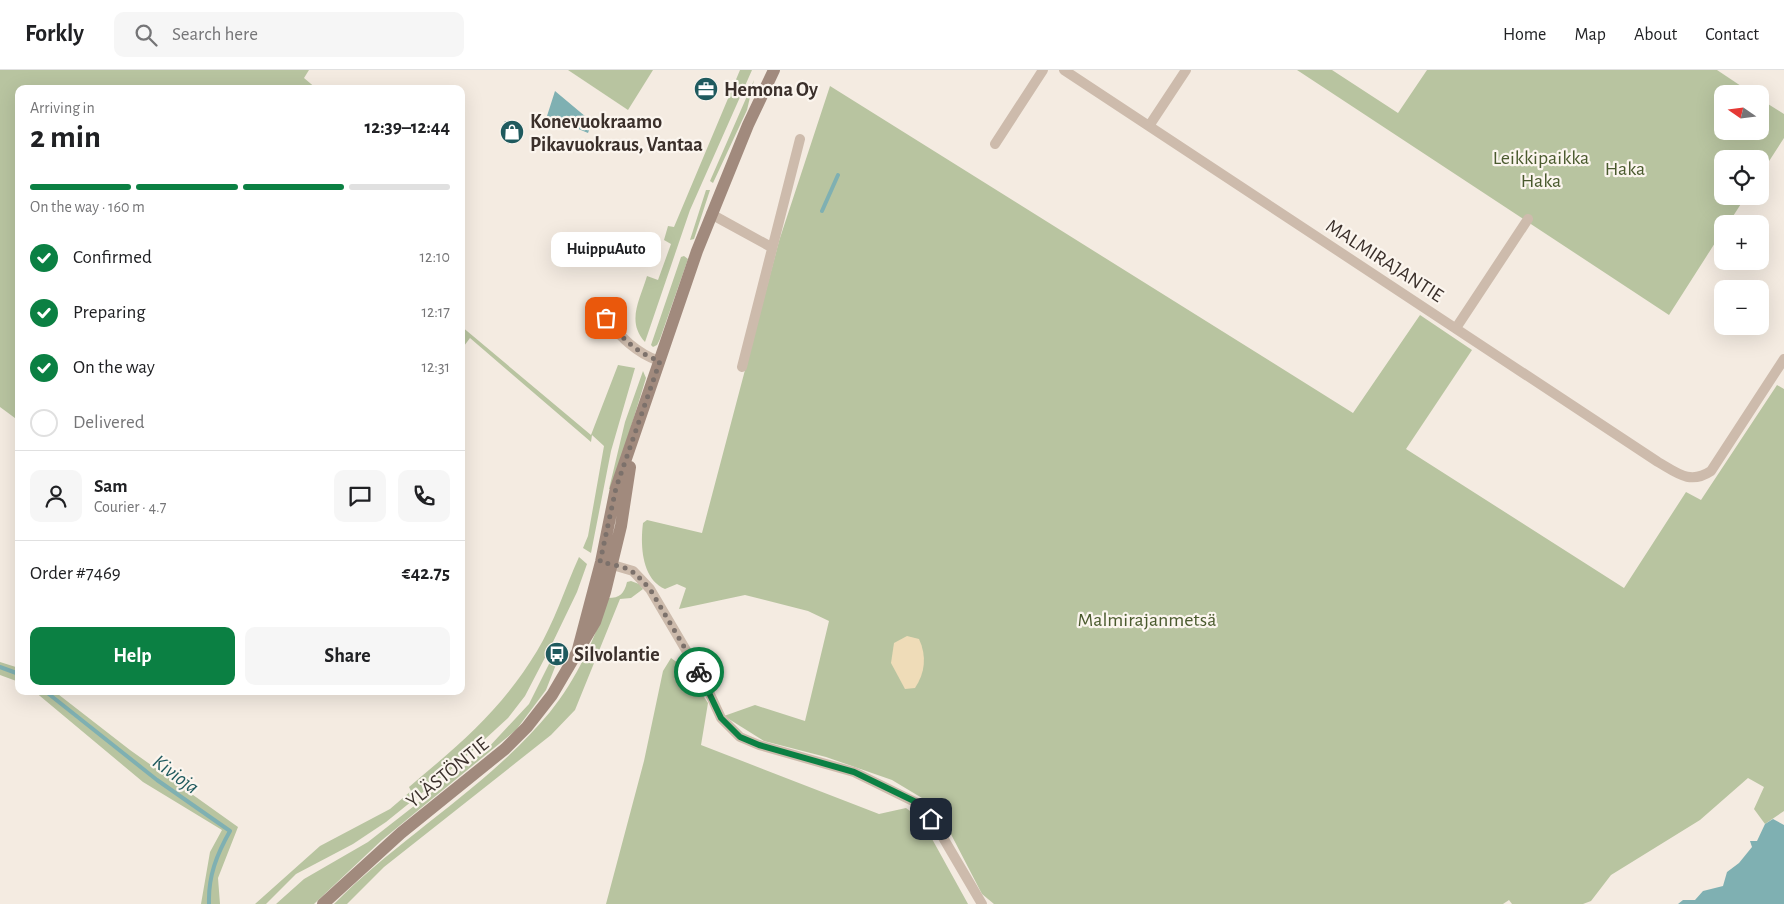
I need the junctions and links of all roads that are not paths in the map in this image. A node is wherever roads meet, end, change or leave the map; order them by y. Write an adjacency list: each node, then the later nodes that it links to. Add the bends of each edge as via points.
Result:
1 (774, 70): 8 (main road, YLÄSTÖNTIE)
2 (1043, 70): 7 (street)
3 (1064, 70): 5 (street, MALMIRAJANTIE)
4 (1186, 70): 5 (street)
5 (1149, 126): 12 (street, MALMIRAJANTIE)
6 (800, 139): 10 (street)
7 (995, 144)
8 (711, 214): 10 (street); 14 (main road, YLÄSTÖNTIE)
9 (1528, 219): 12 (street)
10 (771, 247): 15 (street)
11 (606, 318): 14 (street, via 644,356)
12 (1456, 328): 16 (street, MALMIRAJANTIE, via 1658,462 1688,477 1698,478 1711,471)
13 (1784, 360): 16 (street)
14 (660, 361): 17 (main road, YLÄSTÖNTIE, via 616,488)
15 (742, 366)
16 (1780, 375)
17 (607, 563): 18 (main road, YLÄSTÖNTIE, via 577,653 552,695 505,749 394,840); 19 (street, via 633,570 650,589 703,679 721,718 740,737 854,772 918,803 943,836)
18 (323, 904)
19 (982, 904)

